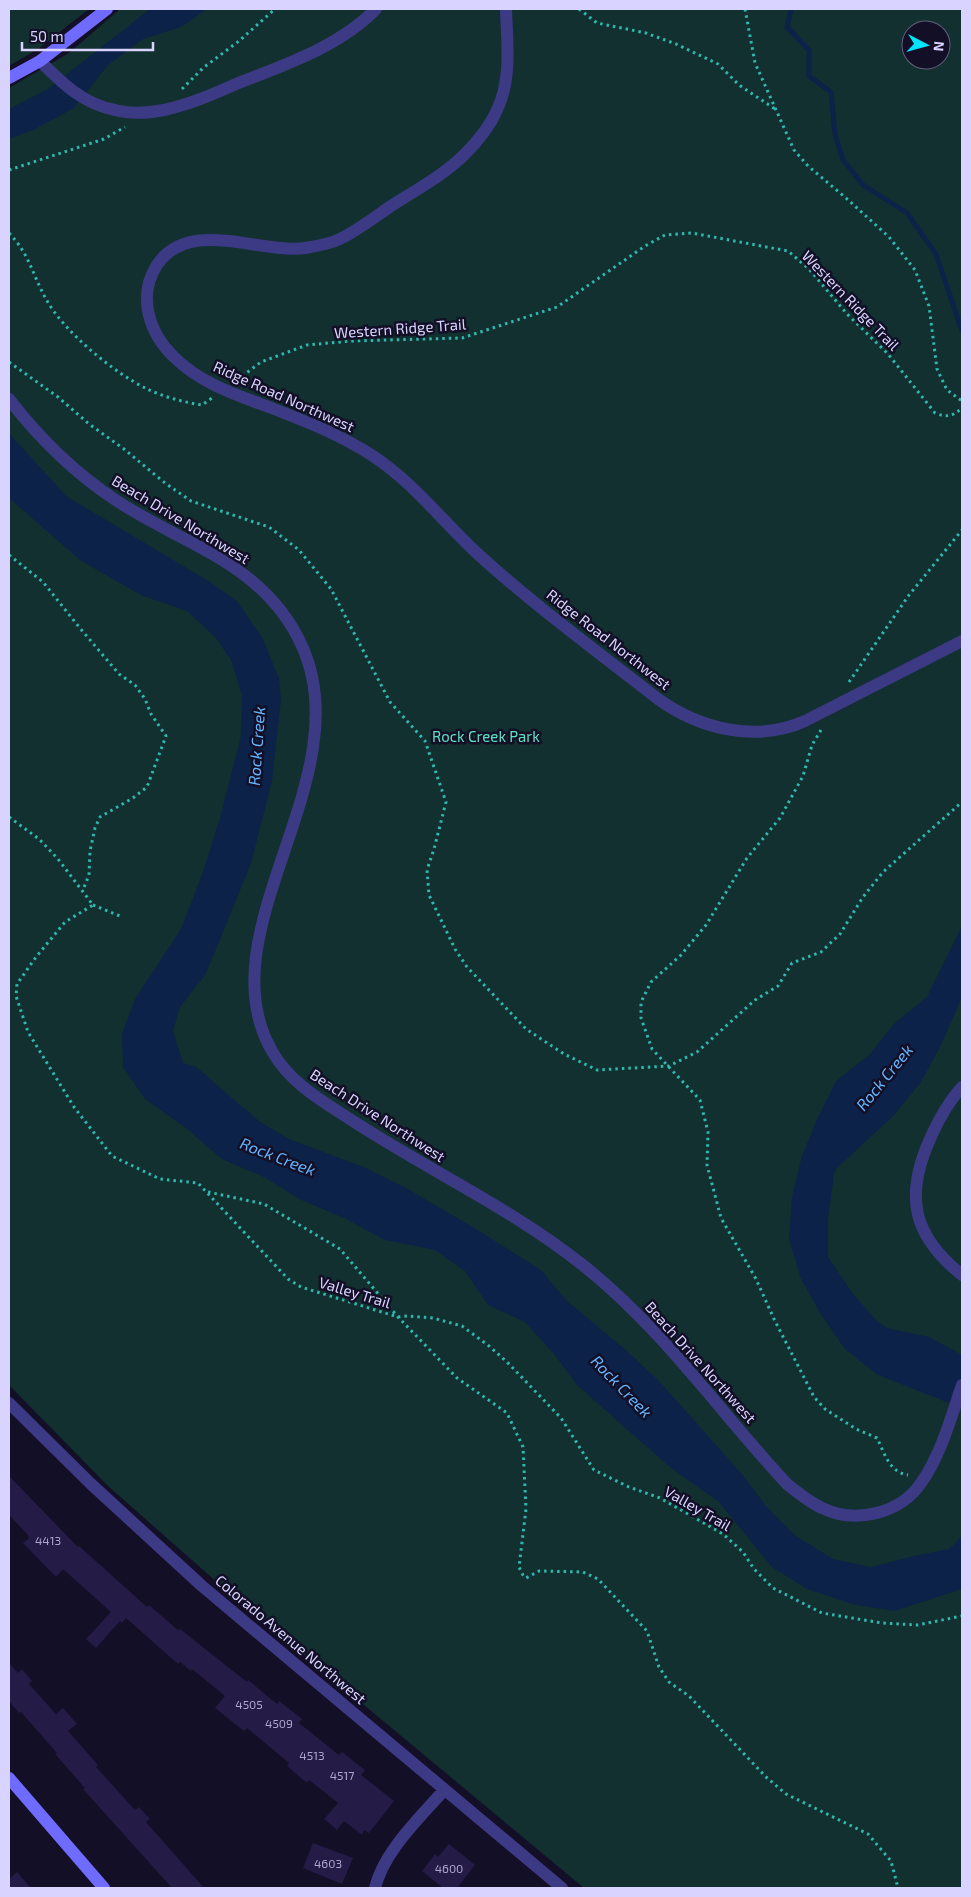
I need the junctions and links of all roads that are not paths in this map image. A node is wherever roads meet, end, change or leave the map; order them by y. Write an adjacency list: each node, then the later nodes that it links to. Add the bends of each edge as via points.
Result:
1 (107, 9): 4 (main road)
2 (376, 9): 4 (street, via 345,34 300,58 187,104 154,112 104,108 84,99)
3 (506, 9): 7 (street, Ridge Road Northwest, via 508,66 504,93 487,128 473,146 442,173 355,230 330,242 290,249 218,240 197,240 180,245 160,260 148,287 147,309 152,327 165,348 203,379 330,432 374,457 415,490 478,554 520,590 658,699 699,722 748,732 798,725)
4 (40, 61): 5 (main road)
5 (9, 78)
6 (9, 399): 10 (street, Beach Drive Northwest, via 56,452 101,490 141,516 229,563 260,586 282,612 302,645 314,687 315,738 308,775 266,913 255,970 255,995 264,1036 290,1075 319,1099 516,1218 584,1266 655,1332 780,1476 796,1491 828,1510 845,1515 881,1512 912,1494 932,1463)
7 (962, 641)
8 (962, 1087): 9 (street, via 926,1146 918,1172 916,1198 920,1223 927,1238 941,1258)
9 (962, 1275)
10 (962, 1385)
11 (9, 1403): 13 (street, Colorado Avenue Northwest, via 90,1484 202,1586)
12 (9, 1778): 14 (main road)
13 (444, 1790): 15 (street, via 388,1856); 16 (street, Colorado Avenue Northwest)
14 (104, 1888)
15 (375, 1888)
16 (562, 1888)

